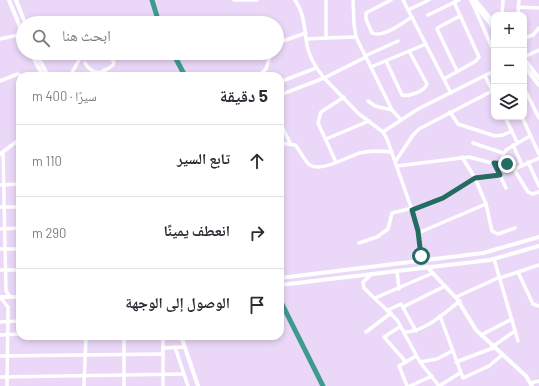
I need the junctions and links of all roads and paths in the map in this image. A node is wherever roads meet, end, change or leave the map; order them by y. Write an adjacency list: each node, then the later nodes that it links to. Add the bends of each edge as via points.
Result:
1 (9, 0): 25 (street)
2 (16, 0): 23 (street)
3 (234, 0): 4 (street)
4 (257, 0)
5 (295, 0): 30 (street, via 302,12)
6 (326, 0): 34 (street)
7 (354, 0): 32 (street)
8 (391, 0): 26 (street, via 366,13 372,33 384,33)
9 (403, 0): 19 (street)
10 (429, 0): 19 (street)
11 (459, 0): 16 (street)
12 (471, 0): 28 (street); 40 (street)
13 (475, 0): 27 (street)
14 (503, 0): 20 (street)
15 (518, 0): 17 (street)
16 (452, 2): 22 (street); 24 (street)
17 (518, 7): 18 (street); 21 (street)
18 (539, 8)
19 (408, 10): 26 (street)
20 (502, 12)
21 (518, 12)
22 (428, 15)
23 (22, 16)
24 (460, 16): 57 (street, via 479,57); 57 (street, via 437,29)
25 (16, 17)
26 (412, 17): 39 (street)
27 (491, 19)
28 (491, 24)
29 (539, 28): 33 (street)
30 (306, 33): 35 (street); 37 (street)
31 (16, 36): 36 (street)
32 (356, 37): 34 (street); 43 (street)
33 (527, 37)
34 (326, 38): 35 (street)
35 (306, 39): 54 (street)
36 (0, 40)
37 (284, 41)
38 (398, 41): 43 (street)
39 (426, 44): 42 (street); 69 (street)
40 (492, 48)
41 (539, 50): 44 (street)
42 (409, 51): 50 (street); 50 (street, via 427,84 407,96 402,95)
43 (365, 56): 53 (street); 67 (street)
44 (527, 56)
45 (34, 60): 58 (street)
46 (40, 60): 59 (street)
47 (79, 60): 60 (street)
48 (112, 60): 55 (street, via 114,63)
49 (269, 60): 63 (street)
50 (386, 61): 53 (street)
51 (527, 62): 68 (street)
52 (85, 63): 61 (street)
53 (371, 67): 80 (street)
54 (316, 68): 67 (street); 71 (street)
55 (104, 70): 62 (street)
56 (527, 70): 72 (street)
57 (457, 71): 69 (street)
58 (40, 72)
59 (46, 72)
60 (72, 72)
61 (92, 72)
62 (97, 72)
63 (263, 72)
64 (491, 73): 66 (street)
65 (16, 75): 70 (street)
66 (485, 76): 73 (street); 74 (street)
67 (324, 78): 75 (street); 78 (street)
68 (539, 78)
69 (444, 79): 74 (street)
70 (0, 80)
71 (285, 80)
72 (539, 85)
73 (491, 89)
74 (451, 93): 83 (street)
75 (284, 94)
76 (491, 94): 81 (street)
77 (527, 94): 82 (street)
78 (344, 97): 86 (street); 91 (street, via 319,116 318,123)
79 (368, 101): 80 (street, via 375,106)
80 (392, 110): 83 (street)
81 (450, 112): 89 (street, via 458,124 495,136); 107 (street, via 419,129)
82 (539, 118)
83 (401, 120): 88 (street)
84 (506, 120): 89 (street)
85 (523, 120): 90 (street)
86 (369, 121): 88 (street); 91 (street)
87 (284, 130): 95 (street)
88 (383, 132): 98 (street)
89 (512, 132): 94 (street)
90 (530, 136): 94 (street); 101 (street)
91 (326, 140): 104 (street)
92 (16, 142): 99 (street)
93 (284, 142): 95 (street)
94 (517, 142): 97 (street)
95 (290, 143): 104 (street, via 295,145 310,165 322,168)
96 (473, 143): 100 (street)
97 (513, 146): 100 (street); 108 (street)
98 (392, 152): 104 (street, via 369,151); 107 (street)
99 (1, 153): 113 (street)
100 (503, 153): 106 (street)
101 (539, 154)
102 (462, 157): 106 (street); 107 (street); 111 (street)
103 (539, 158): 105 (street)
104 (336, 162)
105 (528, 162): 108 (street); 114 (street)
106 (496, 163): 109 (street); 110 (street)
107 (396, 164): 120 (street)
108 (522, 165): 109 (street)
109 (515, 168): 116 (street, via 528,192)
110 (500, 175): 111 (street); 115 (street)
111 (475, 178): 117 (street); 120 (street, via 443,198)
112 (16, 184): 113 (street)
113 (2, 185): 118 (street)
114 (539, 186)
115 (506, 188)
116 (539, 192)
117 (486, 204): 122 (street, via 494,234); 124 (street)
118 (2, 207): 119 (street); 123 (street)
119 (16, 207)
120 (412, 209): 124 (street); 126 (street, via 392,213 388,229 377,237)
121 (16, 228): 123 (street)
122 (515, 228)
123 (2, 229): 129 (street)
124 (418, 232): 132 (street)
125 (539, 237): 132 (street, via 483,253)
126 (359, 243)
127 (539, 246): 131 (street)
128 (0, 249): 129 (street)
129 (5, 249): 130 (street); 136 (street)
130 (16, 249)
131 (494, 259): 134 (street); 143 (street)
132 (422, 261): 142 (street)
133 (539, 265): 139 (street)
134 (427, 267): 138 (street); 140 (street)
135 (0, 270): 136 (street)
136 (5, 270): 137 (street); 148 (street, via 6,291)
137 (16, 270)
138 (397, 271): 141 (street); 146 (street)
139 (518, 272): 143 (street); 153 (street, via 533,304)
140 (433, 273): 145 (street); 146 (street)
141 (372, 274): 144 (street); 151 (street, via 363,285)
142 (284, 277)
143 (500, 277): 150 (street); 157 (street)
144 (284, 284)
145 (445, 286): 150 (street); 154 (street)
146 (400, 289): 151 (street)
147 (0, 297): 148 (street); 159 (street, via 8,307)
148 (10, 297): 149 (street)
149 (16, 297)
150 (456, 297): 152 (street)
151 (375, 298): 155 (street)
152 (460, 302): 156 (street); 169 (street)
153 (539, 306)
154 (403, 307): 155 (street, via 401,304); 165 (street)
155 (389, 311): 161 (street); 163 (street)
156 (440, 316): 165 (street); 180 (street)
157 (512, 319): 162 (street); 169 (street)
158 (0, 322): 159 (street)
159 (8, 322): 160 (street); 168 (street)
160 (16, 322)
161 (401, 326): 164 (street); 188 (street, via 384,337)
162 (515, 331): 174 (street); 177 (street)
163 (366, 332)
164 (405, 332): 165 (street); 175 (street)
165 (415, 332): 175 (street)
166 (16, 334): 168 (street)
167 (0, 335): 168 (street)
168 (7, 335): 186 (street)
169 (481, 335): 177 (street)
170 (86, 340): 182 (street)
171 (124, 340): 183 (street)
172 (163, 340): 178 (street)
173 (182, 340): 179 (street)
174 (518, 341)
175 (410, 342): 187 (street)
176 (175, 347): 178 (street); 179 (street); 193 (street)
177 (493, 347): 184 (street); 190 (street)
178 (163, 348): 181 (street)
179 (185, 349): 206 (street)
180 (452, 351): 189 (street, via 437,359); 190 (street)
181 (163, 354): 183 (street); 192 (street)
182 (85, 355): 183 (street); 186 (street); 195 (street)
183 (124, 355): 194 (street)
184 (502, 355): 191 (street, via 489,366 466,378); 200 (street, via 526,376)
185 (0, 356): 186 (street)
186 (7, 356): 198 (street)
187 (416, 356): 188 (street); 189 (street)
188 (406, 362): 207 (street, via 399,368)
189 (420, 362): 196 (street)
190 (456, 362): 191 (street)
191 (460, 373): 209 (street)
192 (163, 374): 193 (street); 194 (street); 204 (street)
193 (184, 374): 205 (street)
194 (124, 375): 195 (street); 203 (street)
195 (85, 376): 198 (street); 202 (street)
196 (432, 376): 208 (street); 209 (street)
197 (0, 377): 198 (street)
198 (7, 377): 201 (street)
199 (539, 381): 200 (street)
200 (531, 384)
201 (7, 386)
202 (84, 386)
203 (124, 386)
204 (163, 386)
205 (188, 386)
206 (198, 386)
207 (407, 386)
208 (410, 386)
209 (439, 386)

